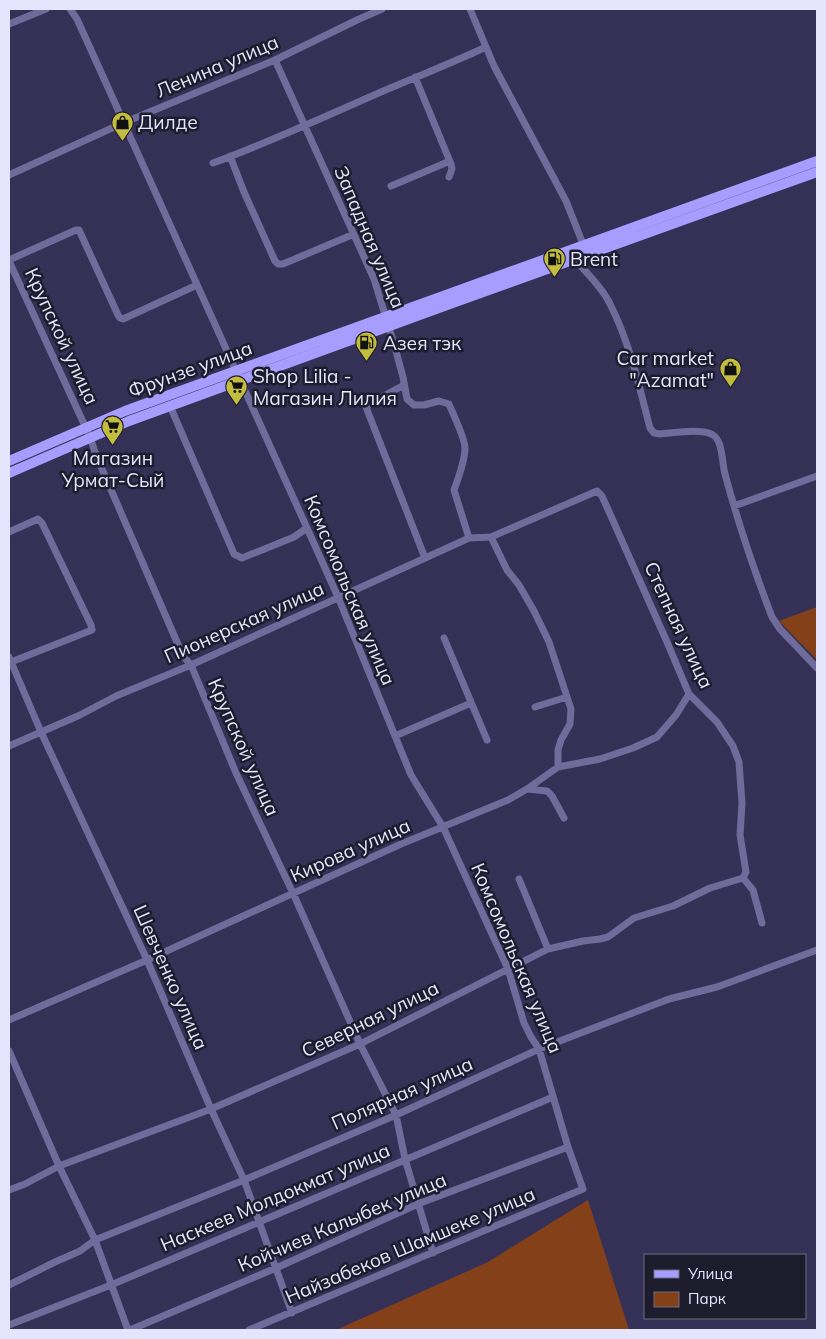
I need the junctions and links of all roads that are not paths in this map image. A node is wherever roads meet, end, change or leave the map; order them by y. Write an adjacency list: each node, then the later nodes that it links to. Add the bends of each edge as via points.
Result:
1 (46, 9): 5 (street)
2 (70, 9): 9 (street, Комсомольская улица)
3 (382, 9): 7 (street, Ленина улица)
4 (470, 9): 6 (street)
5 (9, 24)
6 (486, 47): 8 (street); 20 (street, via 566,201)
7 (275, 60): 9 (street, Ленина улица); 10 (street, Западная улица)
8 (415, 77): 10 (street); 12 (street)
9 (123, 123): 16 (street, Ленина улица); 24 (street, Комсомольская улица)
10 (304, 126): 11 (street); 19 (street, Западная улица)
11 (230, 156): 14 (street); 19 (street, via 274,262 283,264)
12 (450, 161): 17 (street); 18 (street)
13 (817, 161): 20 (main road)
14 (213, 163)
15 (817, 172): 20 (main road)
16 (9, 175)
17 (449, 177)
18 (391, 186)
19 (354, 234): 25 (street, Западная улица)
20 (585, 250): 21 (main road); 23 (main road)
21 (575, 259): 23 (main road); 34 (street, via 610,303 630,351 650,428 660,434 693,432 714,435 721,448)
22 (9, 261): 24 (street, via 79,230 120,318); 29 (street, Крупской улица)
23 (522, 273): 25 (main road, Фрунзе улица)
24 (197, 285): 26 (street, Комсомольская улица)
25 (388, 321): 26 (main road, Фрунзе улица); 27 (street, Западная улица)
26 (239, 376): 28 (main road, Фрунзе улица); 29 (main road, Фрунзе улица, via 125,411); 35 (street, Комсомольская улица)
27 (404, 385): 37 (street, Западная улица, via 406,399 414,405 439,401 449,404 465,448 454,490); 39 (street, via 366,408)
28 (170, 406): 29 (main road, Фрунзе улица); 35 (street, via 234,554 242,558)
29 (88, 432): 30 (main road, Фрунзе улица); 31 (main road, Фрунзе улица); 43 (street, Крупской улица, via 183,656)
30 (9, 461)
31 (9, 473)
32 (817, 476): 34 (street)
33 (602, 496): 38 (street, Пионерская улица, via 597,491 591,492); 45 (street, Степная улица)
34 (734, 506): 44 (street, via 772,617)
35 (307, 528): 40 (street, Комсомольская улица)
36 (9, 532): 42 (street, via 38,519 42,523 92,630)
37 (469, 538): 38 (street, Пионерская улица); 39 (street, Пионерская улица)
38 (491, 538): 46 (street, via 549,642)
39 (425, 558): 40 (street, Пионерская улица)
40 (338, 597): 43 (street, Пионерская улица); 50 (street, Комсомольская улица)
41 (444, 638): 47 (street)
42 (10, 660): 49 (street, Шевченко улица)
43 (191, 665): 49 (street, Пионерская улица); 59 (street, Крупской улица, via 236,772)
44 (817, 668)
45 (689, 694): 53 (street, Кирова улица, via 657,737 600,759); 57 (street, Степная улица, via 717,722 740,762 740,835 746,872)
46 (567, 697): 48 (street); 53 (street, via 571,709 570,724 558,750)
47 (471, 703): 50 (street); 51 (street)
48 (535, 707)
49 (41, 732): 52 (street, Пионерская улица); 63 (street, Шевченко улица)
50 (395, 736): 56 (street, Комсомольская улица, via 411,774)
51 (487, 740)
52 (9, 746)
53 (558, 767): 54 (street, Кирова улица)
54 (528, 789): 55 (street, via 548,791); 56 (street, Кирова улица)
55 (564, 818)
56 (443, 827): 59 (street, Кирова улица); 64 (street, Комсомольская улица)
57 (743, 878): 60 (street, via 753,890); 61 (street, Северная улица, via 634,918 608,937)
58 (519, 879): 61 (street)
59 (293, 893): 63 (street, Кирова улица); 66 (street, Крупской улица)
60 (762, 924)
61 (548, 949): 64 (street, Северная улица)
62 (817, 950): 67 (street, Полярная улица, via 717,987 669,999)
63 (147, 960): 65 (street, Кирова улица); 70 (street, Шевченко улица)
64 (508, 969): 66 (street, Северная улица); 67 (street, Комсомольская улица, via 524,1023)
65 (9, 1020)
66 (360, 1044): 70 (street, Северная улица); 71 (street, Крупской улица)
67 (539, 1049): 69 (street, Комсомольская улица); 71 (street, Полярная улица)
68 (9, 1051): 74 (street)
69 (553, 1097): 72 (street, Комсомольская улица); 73 (street, Наскеев Молдокмат улица)
70 (211, 1109): 74 (street, Северная улица); 75 (street, Шевченко улица)
71 (396, 1115): 73 (street, Крупской улица); 75 (street, Полярная улица)
72 (568, 1147): 76 (street, Комсомольская улица); 78 (street, Койчиев Калыбек улица)
73 (405, 1159): 78 (street, Крупской улица); 79 (street, Наскеев Молдокмат улица)
74 (59, 1166): 77 (street, Северная улица); 80 (street)
75 (244, 1180): 79 (street, Шевченко улица); 80 (street, Полярная улица)
76 (583, 1189): 81 (street, Найзабеков Шамшеке улица)
77 (9, 1190)
78 (418, 1204): 81 (street, Крупской улица); 82 (street, Койчиев Калыбек улица)
79 (259, 1222): 82 (street, Шевченко улица); 84 (street, Наскеев Молдокмат улица)
80 (95, 1240): 83 (street, Полярная улица, via 80,1251); 84 (street)
81 (433, 1253): 85 (street, Найзабеков Шамшеке улица)
82 (276, 1268): 85 (street, Шевченко улица); 87 (street, Койчиев Калыбек улица)
83 (9, 1285)
84 (110, 1285): 86 (street, Наскеев Молдокмат улица); 87 (street)
85 (292, 1312): 88 (street, Найзабеков Шамшеке улица)
86 (9, 1325)
87 (129, 1330)
88 (249, 1330)

